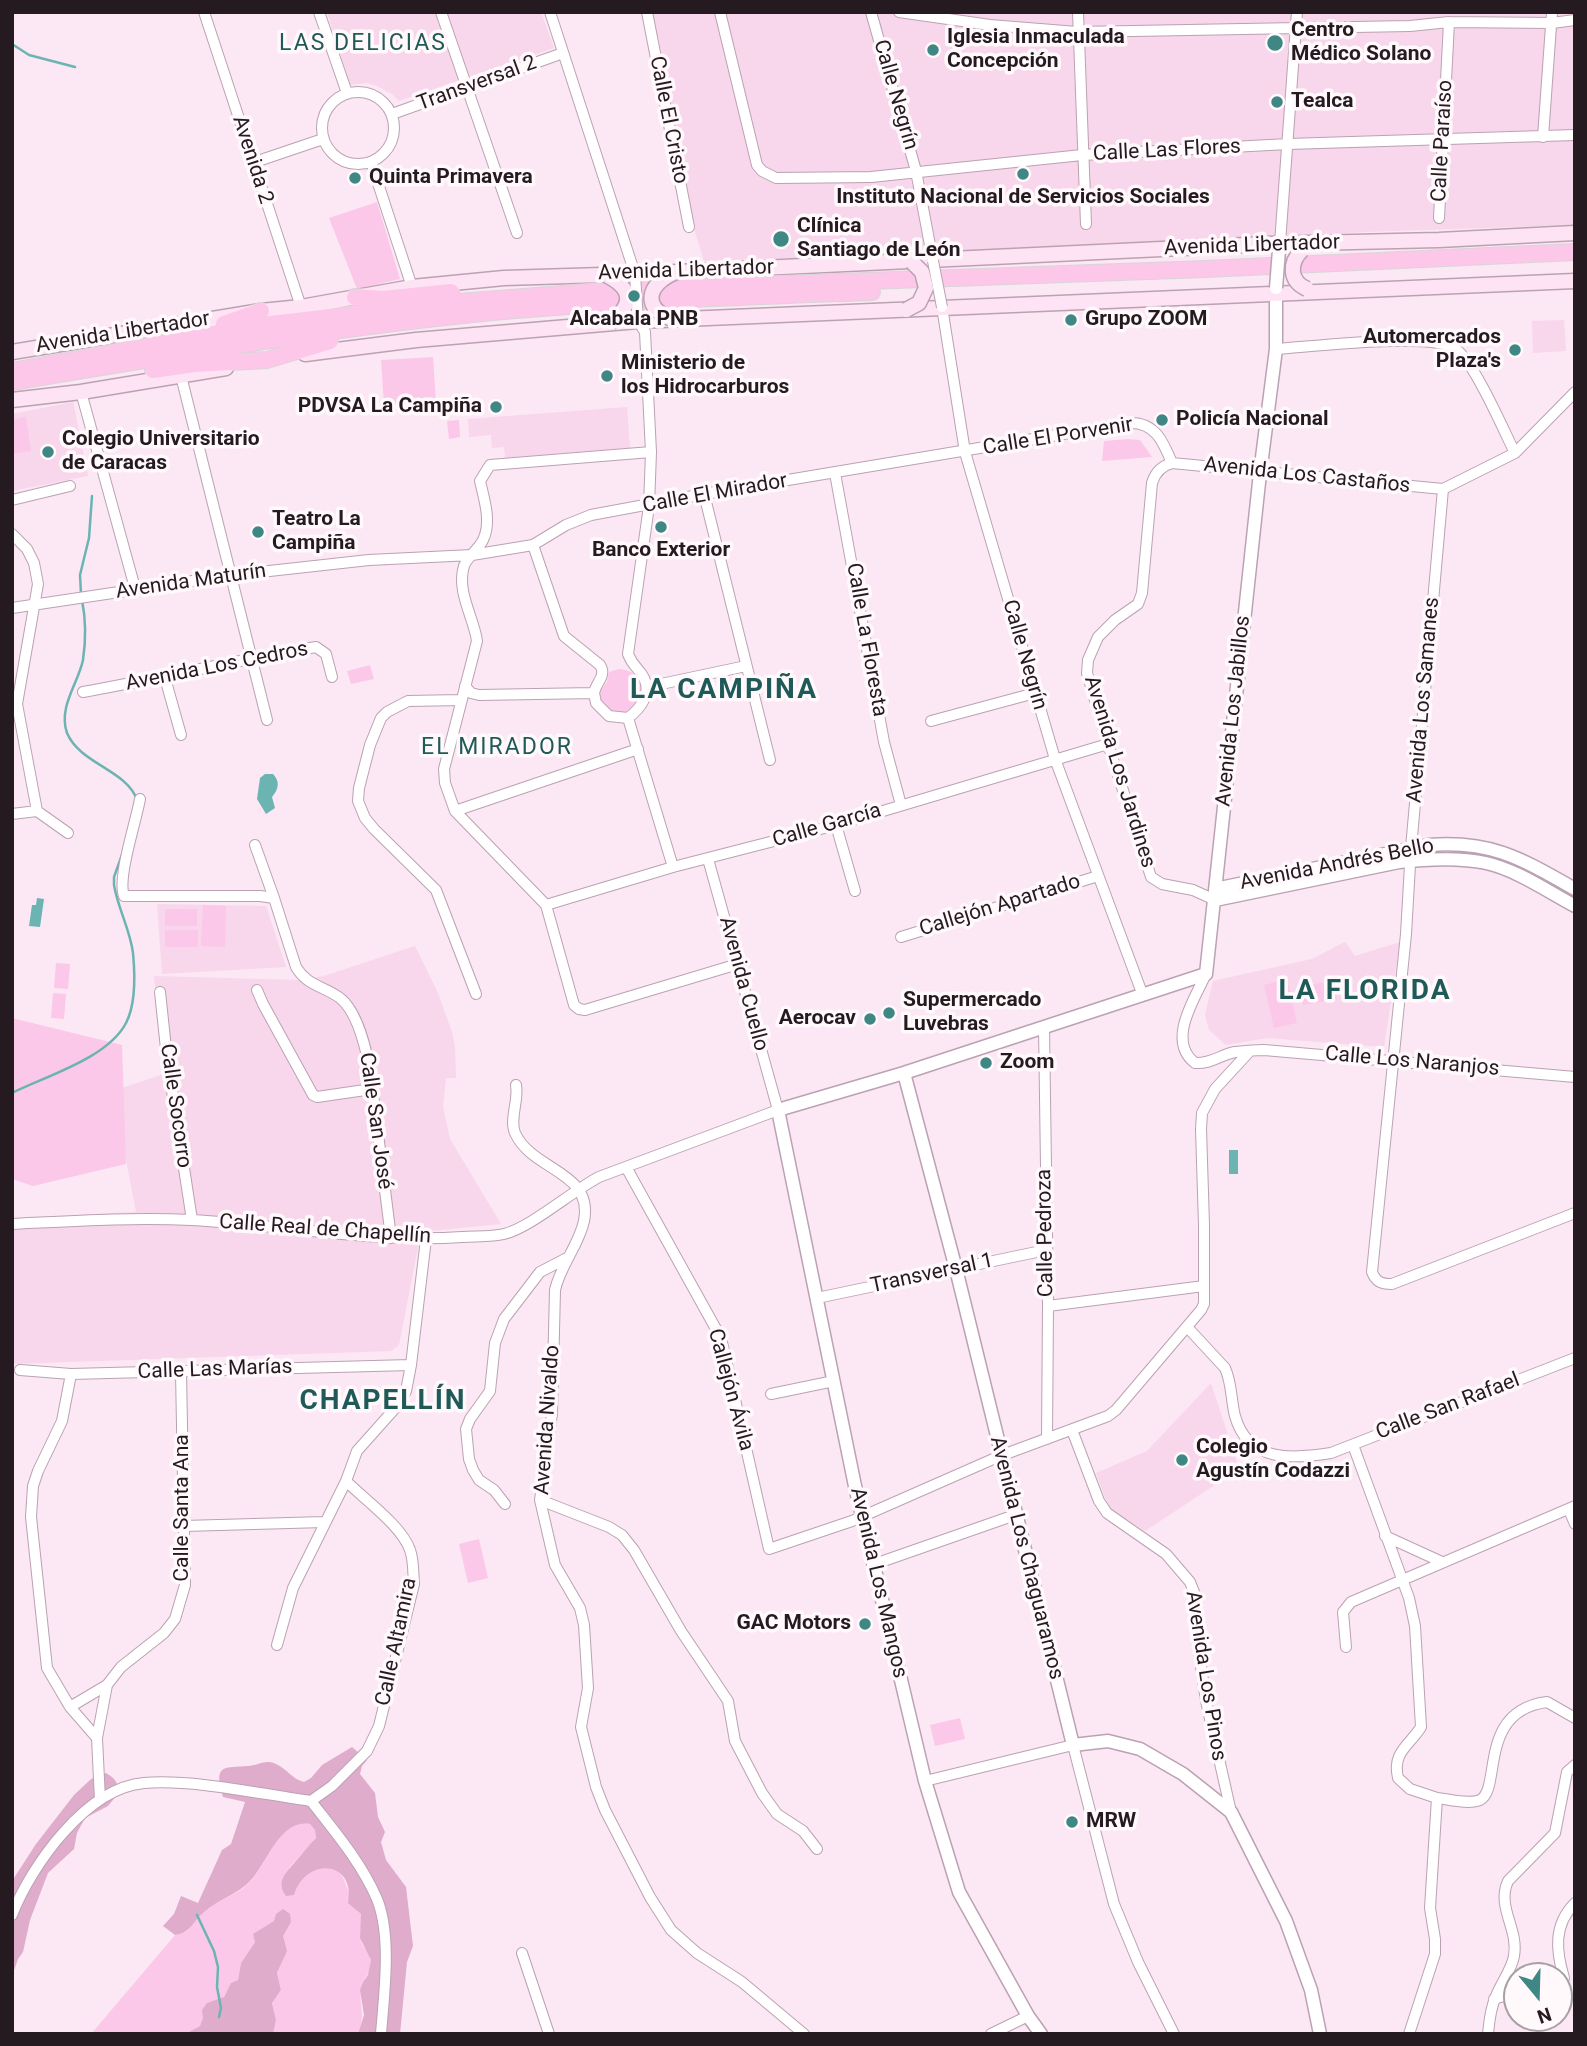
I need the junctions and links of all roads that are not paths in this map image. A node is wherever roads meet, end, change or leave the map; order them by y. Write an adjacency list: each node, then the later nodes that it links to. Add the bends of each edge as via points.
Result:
1 (204, 12): 27 (street, Avenida 2)
2 (319, 12): 18 (street)
3 (441, 12): 17 (street)
4 (550, 12): 16 (street)
5 (647, 12): 31 (street, Calle El Cristo)
6 (720, 12): 28 (street, Calle Las Flores, via 755,159 762,171 789,180)
7 (871, 12): 28 (street, Calle Negrín)
8 (900, 12): 15 (street)
9 (1078, 12): 15 (street)
10 (1297, 12): 14 (street)
11 (1552, 18): 12 (street); 13 (street); 21 (street)
12 (1575, 20)
13 (1449, 22): 14 (street); 23 (street, Calle Paraíso)
14 (1296, 27): 15 (street); 24 (street)
15 (1077, 32): 25 (street)
16 (563, 53): 17 (street, Transversal 2); 41 (street)
17 (467, 88): 19 (street, Transversal 2); 32 (street)
18 (347, 93): 19 (street, via 373,95); 22 (street, via 325,111)
19 (392, 114): 26 (street, via 393,137 381,156)
20 (1575, 135): 21 (street, Calle Las Flores)
21 (1543, 137): 23 (street, Calle Las Flores)
22 (323, 139): 26 (street, via 342,161); 27 (street)
23 (1442, 140): 24 (street, Calle Las Flores); 29 (street, Calle Paraíso)
24 (1288, 144): 25 (street, Calle Las Flores); 34 (street)
25 (1082, 155): 28 (street, Calle Las Flores); 30 (street)
26 (371, 162): 44 (street)
27 (252, 163): 50 (street, Avenida 2)
28 (916, 171): 37 (street, Calle Negrín)
29 (1439, 218)
30 (1086, 225)
31 (689, 228)
32 (517, 233)
33 (1575, 233): 35 (main road, Avenida Libertador)
34 (1280, 246): 35 (main road, Avenida Libertador); 37 (main road, Avenida Libertador); 47 (street, Avenida Los Jabillos, bridge)
35 (1308, 247): 46 (main road, bridge, via 1294,260 1293,271 1296,282)
36 (1575, 252): 45 (main road, Avenida Libertador)
37 (933, 261): 38 (main road, Avenida Libertador); 51 (street, Calle Negrín, bridge)
38 (912, 262): 40 (main road, Avenida Libertador); 52 (main road, bridge, via 922,272 926,288 919,303)
39 (1575, 262): 49 (main road, Avenida Libertador)
40 (676, 272): 41 (main road, Avenida Libertador); 54 (main road, bridge, via 659,280 651,296 654,307)
41 (635, 274): 42 (main road, Avenida Libertador); 55 (street, bridge)
42 (606, 275): 44 (main road, Avenida Libertador); 56 (main road, bridge, via 620,282 628,299 623,312)
43 (1575, 281): 46 (main road)
44 (412, 287): 48 (main road, Avenida Libertador)
45 (614, 290): 48 (main road, via 583,286); 60 (main road, Avenida Libertador, via 262,325)
46 (1313, 290): 47 (main road)
47 (1276, 291): 51 (main road); 57 (street, Avenida Los Jabillos)
48 (355, 297): 50 (main road, Avenida Libertador)
49 (600, 303): 59 (main road, via 558,315 324,341); 62 (main road, Avenida Libertador, via 262,341)
50 (301, 307): 53 (main road, Avenida Libertador)
51 (942, 307): 52 (main road); 68 (street, Calle Negrín)
52 (906, 310): 54 (main road)
53 (261, 311): 58 (main road, Avenida Libertador); 60 (main road, via 218,326)
54 (675, 320): 55 (main road)
55 (638, 321): 56 (main road); 67 (street, via 645,332)
56 (610, 323): 59 (main road, via 416,340)
57 (1276, 349): 69 (street, via 1427,341 1454,348 1470,367); 71 (street, Avenida Los Jabillos)
58 (12, 352)
59 (267, 360): 61 (main road); 63 (main road, via 194,364)
60 (12, 368)
61 (181, 376): 64 (main road); 81 (street)
62 (12, 382)
63 (12, 391)
64 (81, 392): 66 (main road); 82 (street)
65 (1575, 392): 69 (street)
66 (12, 400)
67 (651, 452): 77 (street); 80 (street, via 490,465 480,481 487,518 484,538)
68 (965, 452): 70 (street, Calle El Porvenir, via 1137,422 1158,435); 72 (street, Calle El Mirador); 93 (street, Calle Negrín)
69 (1515, 453): 74 (street)
70 (1172, 463): 71 (street, Avenida Los Castaños); 100 (street, Avenida Los Jardines, via 1161,468 1152,483 1138,604 1104,629 1088,660 1087,673)
71 (1260, 472): 74 (street, Avenida Los Castaños); 118 (street, Avenida Los Jabillos)
72 (835, 473): 75 (street, Calle El Mirador); 105 (street, Calle La Floresta, via 884,742)
73 (70, 486): 76 (street)
74 (1443, 489): 112 (street, Avenida Los Samanes)
75 (704, 494): 77 (street, Calle El Mirador); 86 (street)
76 (12, 500)
77 (649, 506): 79 (street, Calle El Mirador, via 591,516); 90 (street, via 628,654)
78 (12, 534): 83 (street, via 34,563)
79 (533, 545): 80 (street, Calle El Mirador); 92 (street, via 564,636 603,669)
80 (472, 555): 81 (street, Avenida Maturín); 89 (street, via 464,565 464,597 477,641)
81 (233, 575): 82 (street, Avenida Maturín); 85 (street)
82 (135, 588): 83 (street, Avenida Maturín)
83 (36, 604): 84 (street, Avenida Maturín); 95 (street)
84 (12, 608)
85 (253, 657): 87 (street, Avenida Los Cedros, via 316,647 326,654); 88 (street, Avenida Los Cedros); 97 (street)
86 (746, 666): 90 (street); 103 (street)
87 (332, 677)
88 (165, 678): 91 (street, Avenida Los Cedros); 99 (street)
89 (465, 685): 92 (street, via 478,695); 94 (street)
90 (647, 687): 96 (street, via 642,705)
91 (83, 692)
92 (594, 693): 96 (street, via 596,703 609,716)
93 (1035, 693): 98 (street); 102 (street, Calle Negrín)
94 (461, 700): 107 (street, via 444,769); 128 (street, via 408,701 387,712 375,730 358,801 374,829 436,890)
95 (15, 705): 106 (street)
96 (628, 718): 101 (street)
97 (267, 720)
98 (932, 721)
99 (181, 735)
100 (1108, 744): 102 (street, Calle García); 118 (street, Avenida Los Jardines, via 1152,877 1162,884)
101 (638, 749): 107 (street); 114 (street)
102 (1055, 759): 105 (street, Calle García); 115 (street, Calle Negrín)
103 (770, 760)
104 (140, 799): 119 (street, via 123,876 126,897)
105 (901, 805): 109 (street, Calle García)
106 (37, 811): 108 (street); 110 (street)
107 (455, 811): 120 (street)
108 (12, 814)
109 (836, 825): 113 (street, Calle García); 117 (street)
110 (68, 833)
111 (255, 845): 119 (street, Calle San José)
112 (1411, 855): 116 (street, Avenida Andrés Bello, via 1437,844 1480,845 1515,856); 118 (street, Avenida Andrés Bello); 121 (street, Avenida Andrés Bello, via 1488,864); 131 (street, Avenida Los Samanes)
113 (708, 859): 114 (street, Calle García); 123 (street, Avenida Cuello)
114 (673, 867): 120 (street, Calle García)
115 (1098, 876): 122 (street, Callejón Apartado); 127 (street, Calle Negrín)
116 (1575, 888)
117 (855, 891)
118 (1215, 894): 124 (street, Avenida Los Jabillos)
119 (274, 898): 135 (street, Calle San José, via 301,976 340,998 350,1009 365,1048)
120 (546, 905): 123 (street, via 574,1005 579,1009)
121 (1575, 906)
122 (901, 937)
123 (738, 964): 136 (street, Avenida Cuello)
124 (1206, 974): 127 (street); 130 (street, Avenida Los Jabillos, via 1184,1024 1189,1058 1205,1064 1233,1052)
125 (257, 990): 135 (street, via 313,1095)
126 (160, 992): 140 (street, Calle Socorro)
127 (1142, 993): 129 (street)
128 (477, 994)
129 (1044, 1027): 132 (street); 144 (street, Calle Pedroza)
130 (1250, 1052): 131 (street, Calle Los Naranjos); 147 (street, via 1215,1089 1202,1113)
131 (1392, 1059): 133 (street, Calle Los Naranjos); 139 (street, Avenida Los Samanes, via 1373,1259 1375,1279 1392,1284)
132 (904, 1073): 136 (street); 146 (street, Avenida Los Chaguaramos)
133 (1575, 1077)
134 (516, 1085): 138 (street, via 513,1124 519,1140)
135 (372, 1089): 142 (street, Calle San José)
136 (778, 1110): 137 (street, Calle Real de Chapellín); 148 (street, Avenida Los Mangos)
137 (626, 1167): 138 (street, Calle Real de Chapellín); 167 (street, Callejón Ávila, via 721,1338 769,1549)
138 (579, 1188): 143 (street, Calle Real de Chapellín, via 512,1231); 145 (street, Avenida Nivaldo, via 584,1222)
139 (1575, 1213)
140 (192, 1220): 141 (street, Calle Real de Chapellín); 142 (street, Calle Real de Chapellín)
141 (12, 1224)
142 (391, 1238): 143 (street, Calle Real de Chapellín)
143 (426, 1239): 152 (street)
144 (1046, 1250): 146 (street, Transversal 1); 149 (street, Calle Pedroza)
145 (567, 1258): 163 (street, Avenida Nivaldo, via 555,1290 552,1414); 164 (street, via 540,1272 505,1319 495,1343 489,1391 466,1429 473,1470)
146 (956, 1269): 148 (street, Transversal 1); 161 (street, Avenida Los Chaguaramos)
147 (1204, 1286): 149 (street); 150 (street, via 1201,1310)
148 (817, 1298): 156 (street, Avenida Los Mangos)
149 (1048, 1306): 159 (street, Calle Pedroza)
150 (1188, 1328): 158 (street, via 1116,1410); 160 (street, Calle San Rafael, via 1226,1368 1242,1433 1263,1452 1302,1458)
151 (1575, 1358): 160 (street, Calle San Rafael)
152 (411, 1365): 154 (street, Calle Las Marías); 162 (street, via 406,1391 356,1451)
153 (20, 1370): 155 (street, Calle Las Marías)
154 (181, 1372): 155 (street, Calle Las Marías); 170 (street, Calle Santa Ana)
155 (71, 1374): 178 (street, via 62,1420 38,1471 31,1508 43,1653 52,1679)
156 (834, 1381): 157 (street); 167 (street, Avenida Los Mangos)
157 (771, 1394)
158 (1072, 1430): 159 (street); 187 (street, Avenida Los Pinos, via 1107,1513 1166,1553 1190,1582 1196,1597 1206,1701)
159 (1047, 1439): 161 (street)
160 (1353, 1445): 171 (street)
161 (1000, 1456): 166 (street, Avenida Los Chaguaramos); 167 (street)
162 (345, 1481): 168 (street); 186 (street, Calle Altamira, via 402,1536 410,1548 414,1584 379,1726 367,1752)
163 (540, 1500): 188 (street, via 609,1527 634,1550 728,1701 735,1741 762,1793 777,1814 803,1831); 198 (street, Avenida Nivaldo, via 555,1565 580,1608 584,1625 588,1688 581,1727 605,1810 671,1930)
164 (505, 1504)
165 (1572, 1508): 169 (street); 172 (street)
166 (1015, 1514): 173 (street); 181 (street, Avenida Los Chaguaramos)
167 (862, 1517): 173 (street, Avenida Los Mangos)
168 (324, 1522): 170 (street); 175 (street, via 293,1588)
169 (1575, 1524)
170 (184, 1526): 177 (street, Calle Santa Ana, via 185,1585 175,1619)
171 (1385, 1536): 172 (street); 174 (street)
172 (1442, 1562): 174 (street)
173 (872, 1565): 183 (street, Avenida Los Mangos)
174 (1404, 1580): 176 (street, via 1346,1605); 184 (street, via 1415,1626 1421,1727 1405,1744 1396,1770 1410,1789)
175 (277, 1645)
176 (1346, 1647)
177 (107, 1685): 178 (street, Calle Santa Ana); 180 (street)
178 (70, 1707): 180 (street)
179 (1575, 1718): 184 (street, via 1546,1702 1527,1706 1511,1718 1503,1732 1482,1799)
180 (97, 1738): 185 (street)
181 (1073, 1745): 183 (street); 187 (street, via 1108,1741 1140,1749 1184,1774); 201 (street, Avenida Los Chaguaramos, via 1114,1904)
182 (1575, 1765): 194 (street, via 1567,1772 1555,1833 1508,1881 1504,1891 1514,1956)
183 (925, 1781): 195 (street, Avenida Los Mangos, via 959,1892)
184 (1437, 1798): 203 (street, via 1430,1908 1435,1954)
185 (100, 1800): 186 (street, via 143,1783); 190 (street, via 58,1840)
186 (311, 1801): 196 (street, via 361,1867 378,1902 384,1931)
187 (1231, 1812): 202 (street, Avenida Los Pinos, via 1286,1921)
188 (817, 1849)
189 (1575, 1903): 192 (street, via 1558,1928 1556,1944)
190 (12, 1916)
191 (522, 1953): 197 (street)
192 (1561, 1962)
193 (1503, 1996): 194 (street)
194 (1494, 1999): 204 (street)
195 (1028, 2016): 199 (street); 200 (street, Avenida Los Mangos)
196 (380, 2034)
197 (550, 2034)
198 (804, 2034)
199 (991, 2034)
200 (1041, 2034)
201 (1174, 2034)
202 (1321, 2034)
203 (1409, 2034)
204 (1488, 2034)

